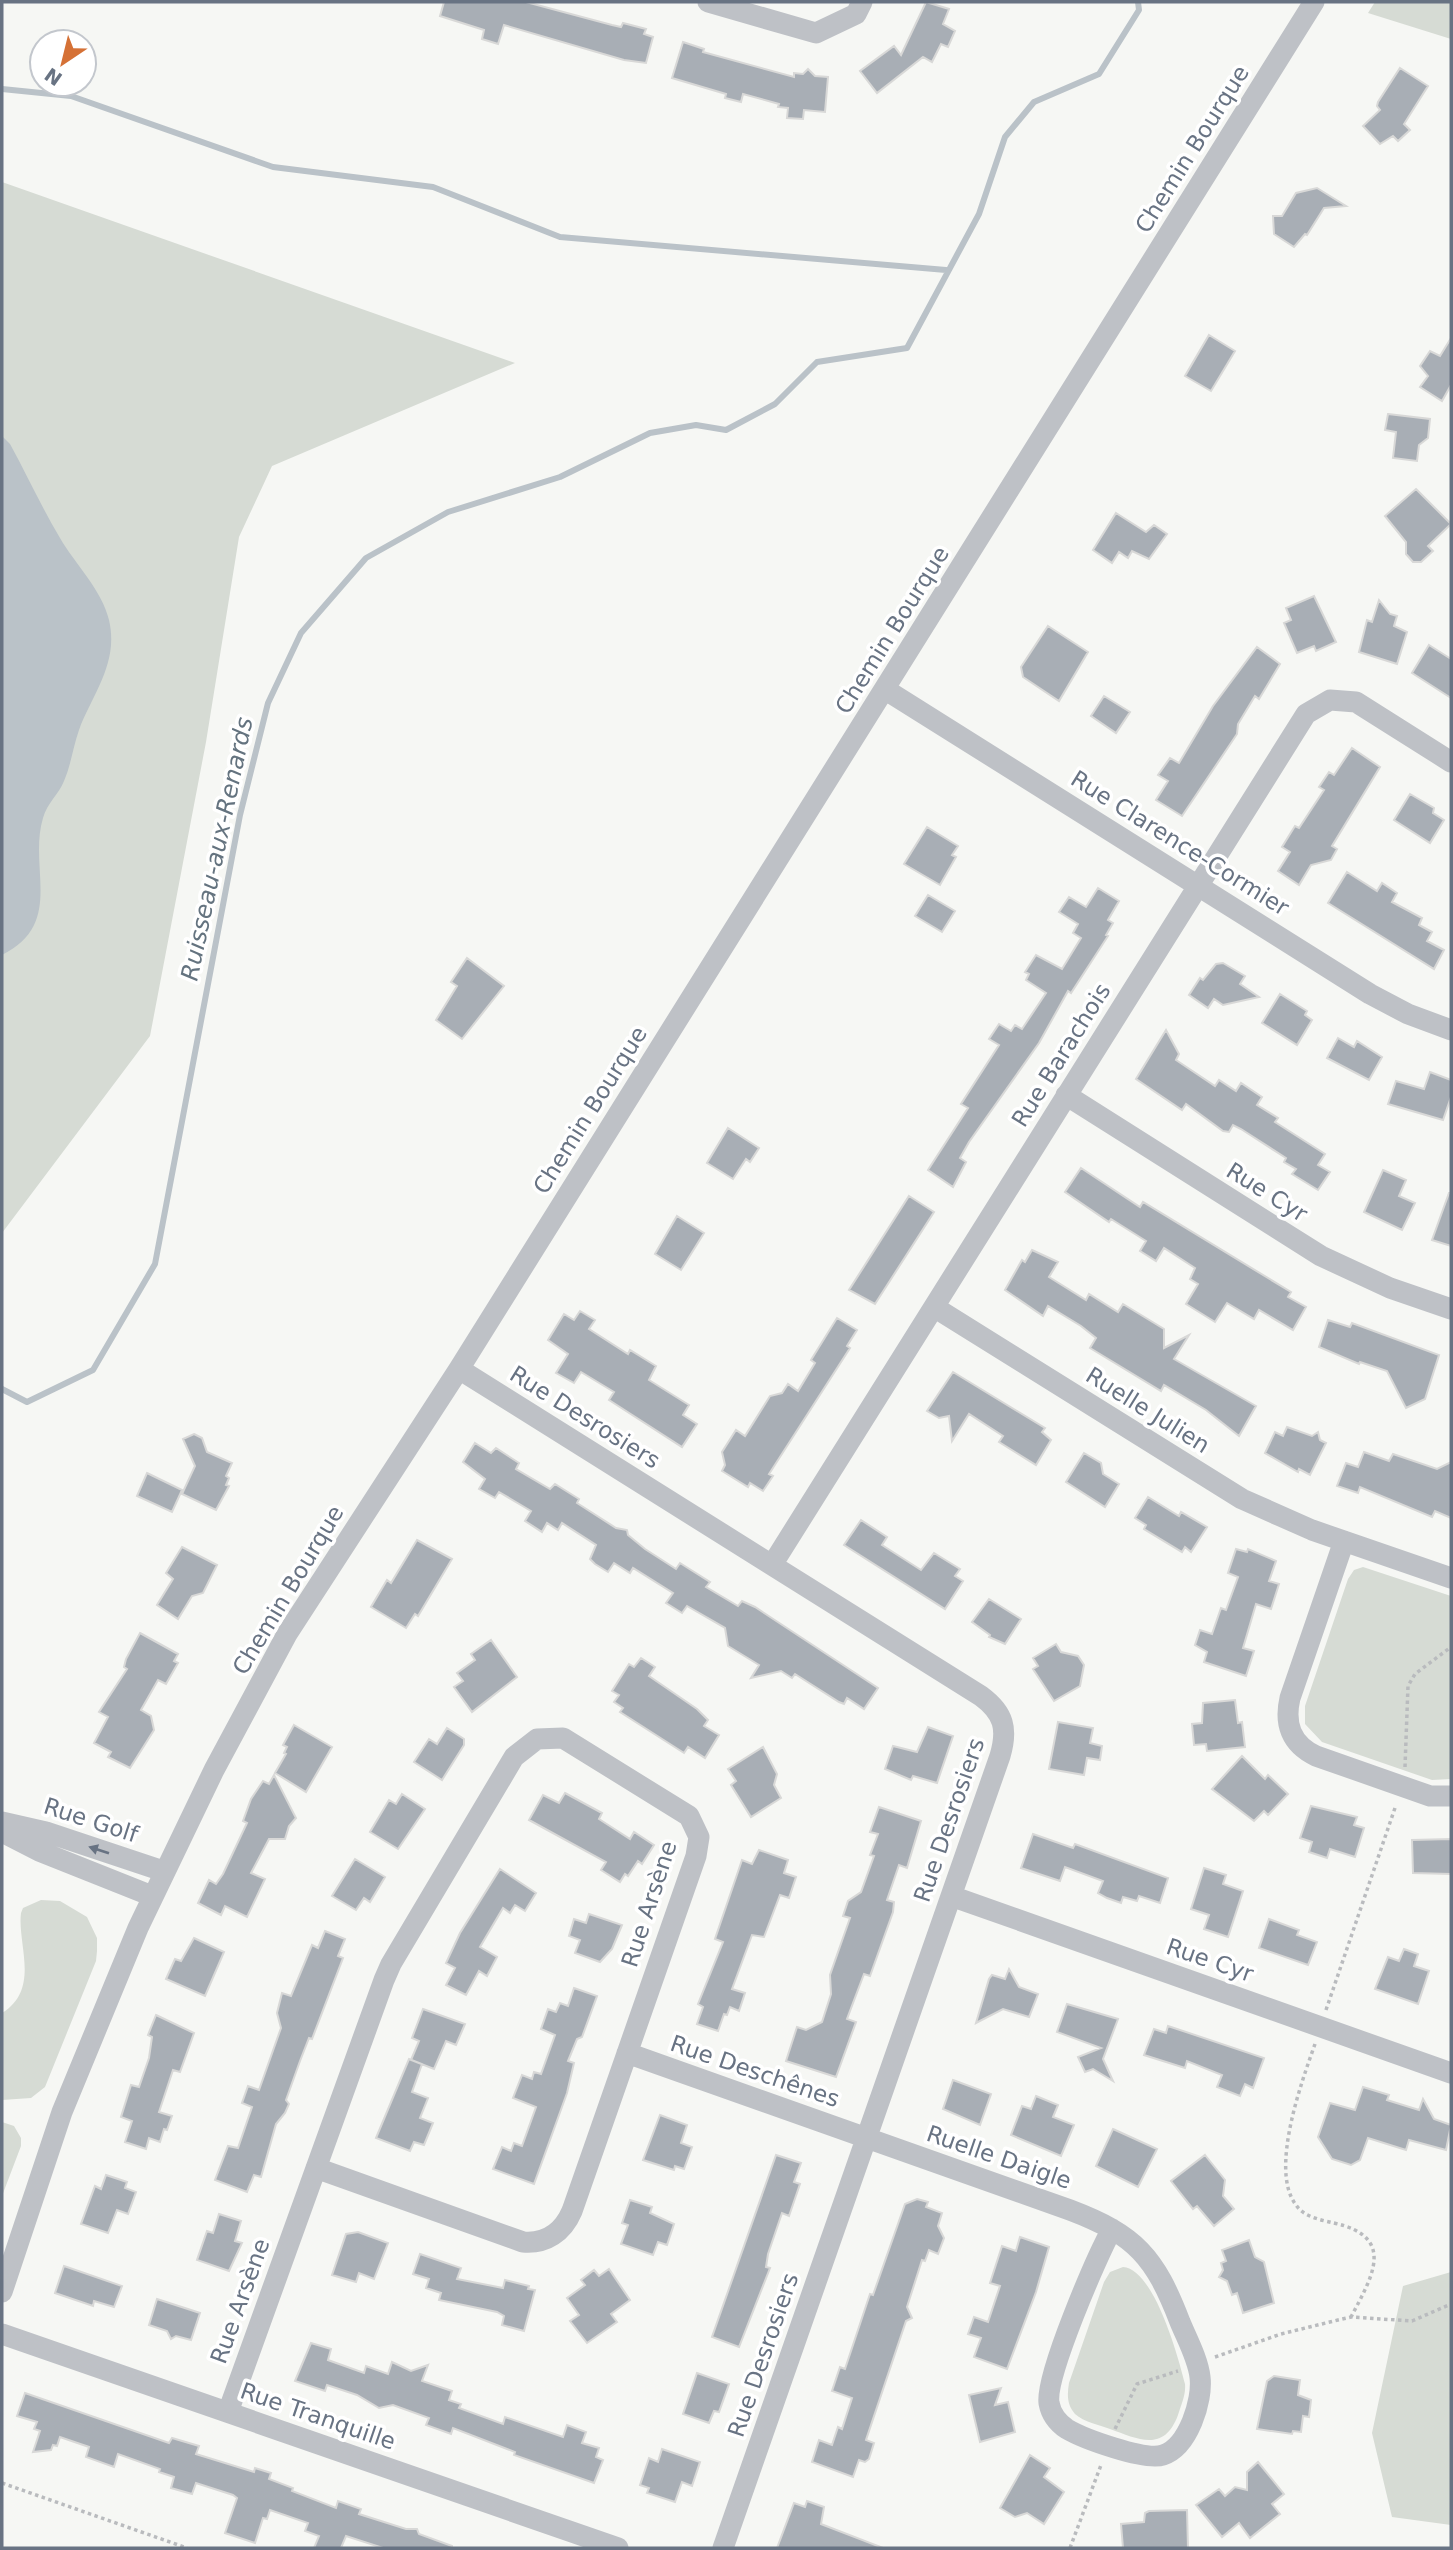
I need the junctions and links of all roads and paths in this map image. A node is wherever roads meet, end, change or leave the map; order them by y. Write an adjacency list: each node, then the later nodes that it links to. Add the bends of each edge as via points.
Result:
1 (708, 2): 2 (street, via 816,33 856,13)
2 (862, 2)
3 (1314, 2): 4 (street, Chemin Bourque)
4 (886, 690): 6 (street, Rue Clarence-Cormier); 11 (street, Chemin Bourque)
5 (1451, 762): 6 (street, Rue Barachois, via 1356,702 1338,699 1321,703 1300,722)
6 (1198, 886): 7 (street, Rue Clarence-Cormier, via 1381,1000); 8 (street, Rue Barachois)
7 (1451, 1030)
8 (1066, 1095): 9 (street, Rue Barachois); 10 (street, Rue Cyr, via 1321,1256 1390,1288)
9 (934, 1307): 12 (street, Ruelle Julien, via 1223,1488 1279,1517); 13 (street, Rue Barachois)
10 (1451, 1309)
11 (459, 1369): 13 (street, Rue Desrosiers); 20 (street, Chemin Bourque, via 287,1634)
12 (1344, 1541): 14 (street, Ruelle Julien); 16 (street, via 1290,1698 1288,1725 1296,1742 1308,1752)
13 (772, 1565): 22 (street, Rue Desrosiers, via 981,1696 1002,1718 1005,1734 1000,1756)
14 (1451, 1578)
15 (1451, 1647): 16 (path, via 1415,1674 1408,1686)
16 (1401, 1786): 17 (street, via 1430,1796); 23 (path)
17 (1451, 1796)
18 (2, 1822): 20 (street, Rue Golf, one-way to 18)
19 (2, 1832): 21 (street, Rue Golf)
20 (163, 1871): 21 (street, Chemin Bourque)
21 (152, 1896): 29 (street, Chemin Bourque, via 62,2112)
22 (951, 1896): 23 (street, Rue Cyr); 26 (street, Rue Desrosiers)
23 (1320, 2027): 25 (street, Rue Cyr); 31 (path, via 1287,2145 1287,2176 1298,2208 1312,2217 1360,2231 1372,2246 1376,2266)
24 (627, 2053): 26 (street, Rue Deschênes); 27 (street, Rue Arsène, via 572,2211 544,2241 514,2240); 27 (street, Rue Arsène, via 696,1856 697,1830 682,1810 571,1741 537,1739 514,1756 400,1946)
25 (1451, 2073)
26 (867, 2138): 28 (street, Ruelle Daigle); 39 (street, Rue Desrosiers)
27 (316, 2168): 34 (street, Rue Arsène)
28 (1112, 2229): 33 (street, Ruelle Daigle, via 1135,2245 1160,2273); 35 (street, Ruelle Daigle, via 1089,2274 1049,2397 1056,2419 1067,2429)
29 (2, 2292)
30 (1451, 2304): 31 (path, via 1412,2321)
31 (1351, 2317): 33 (path, via 1281,2334)
32 (2, 2334): 34 (street, Rue Tranquille)
33 (1196, 2364): 35 (path, via 1137,2384); 35 (street, Ruelle Daigle, via 1199,2397 1187,2431 1175,2448 1147,2456)
34 (228, 2413): 38 (street, Rue Tranquille)
35 (1109, 2444): 40 (path)
36 (2, 2483): 37 (path)
37 (187, 2548)
38 (618, 2548)
39 (723, 2548)
40 (1070, 2548)

